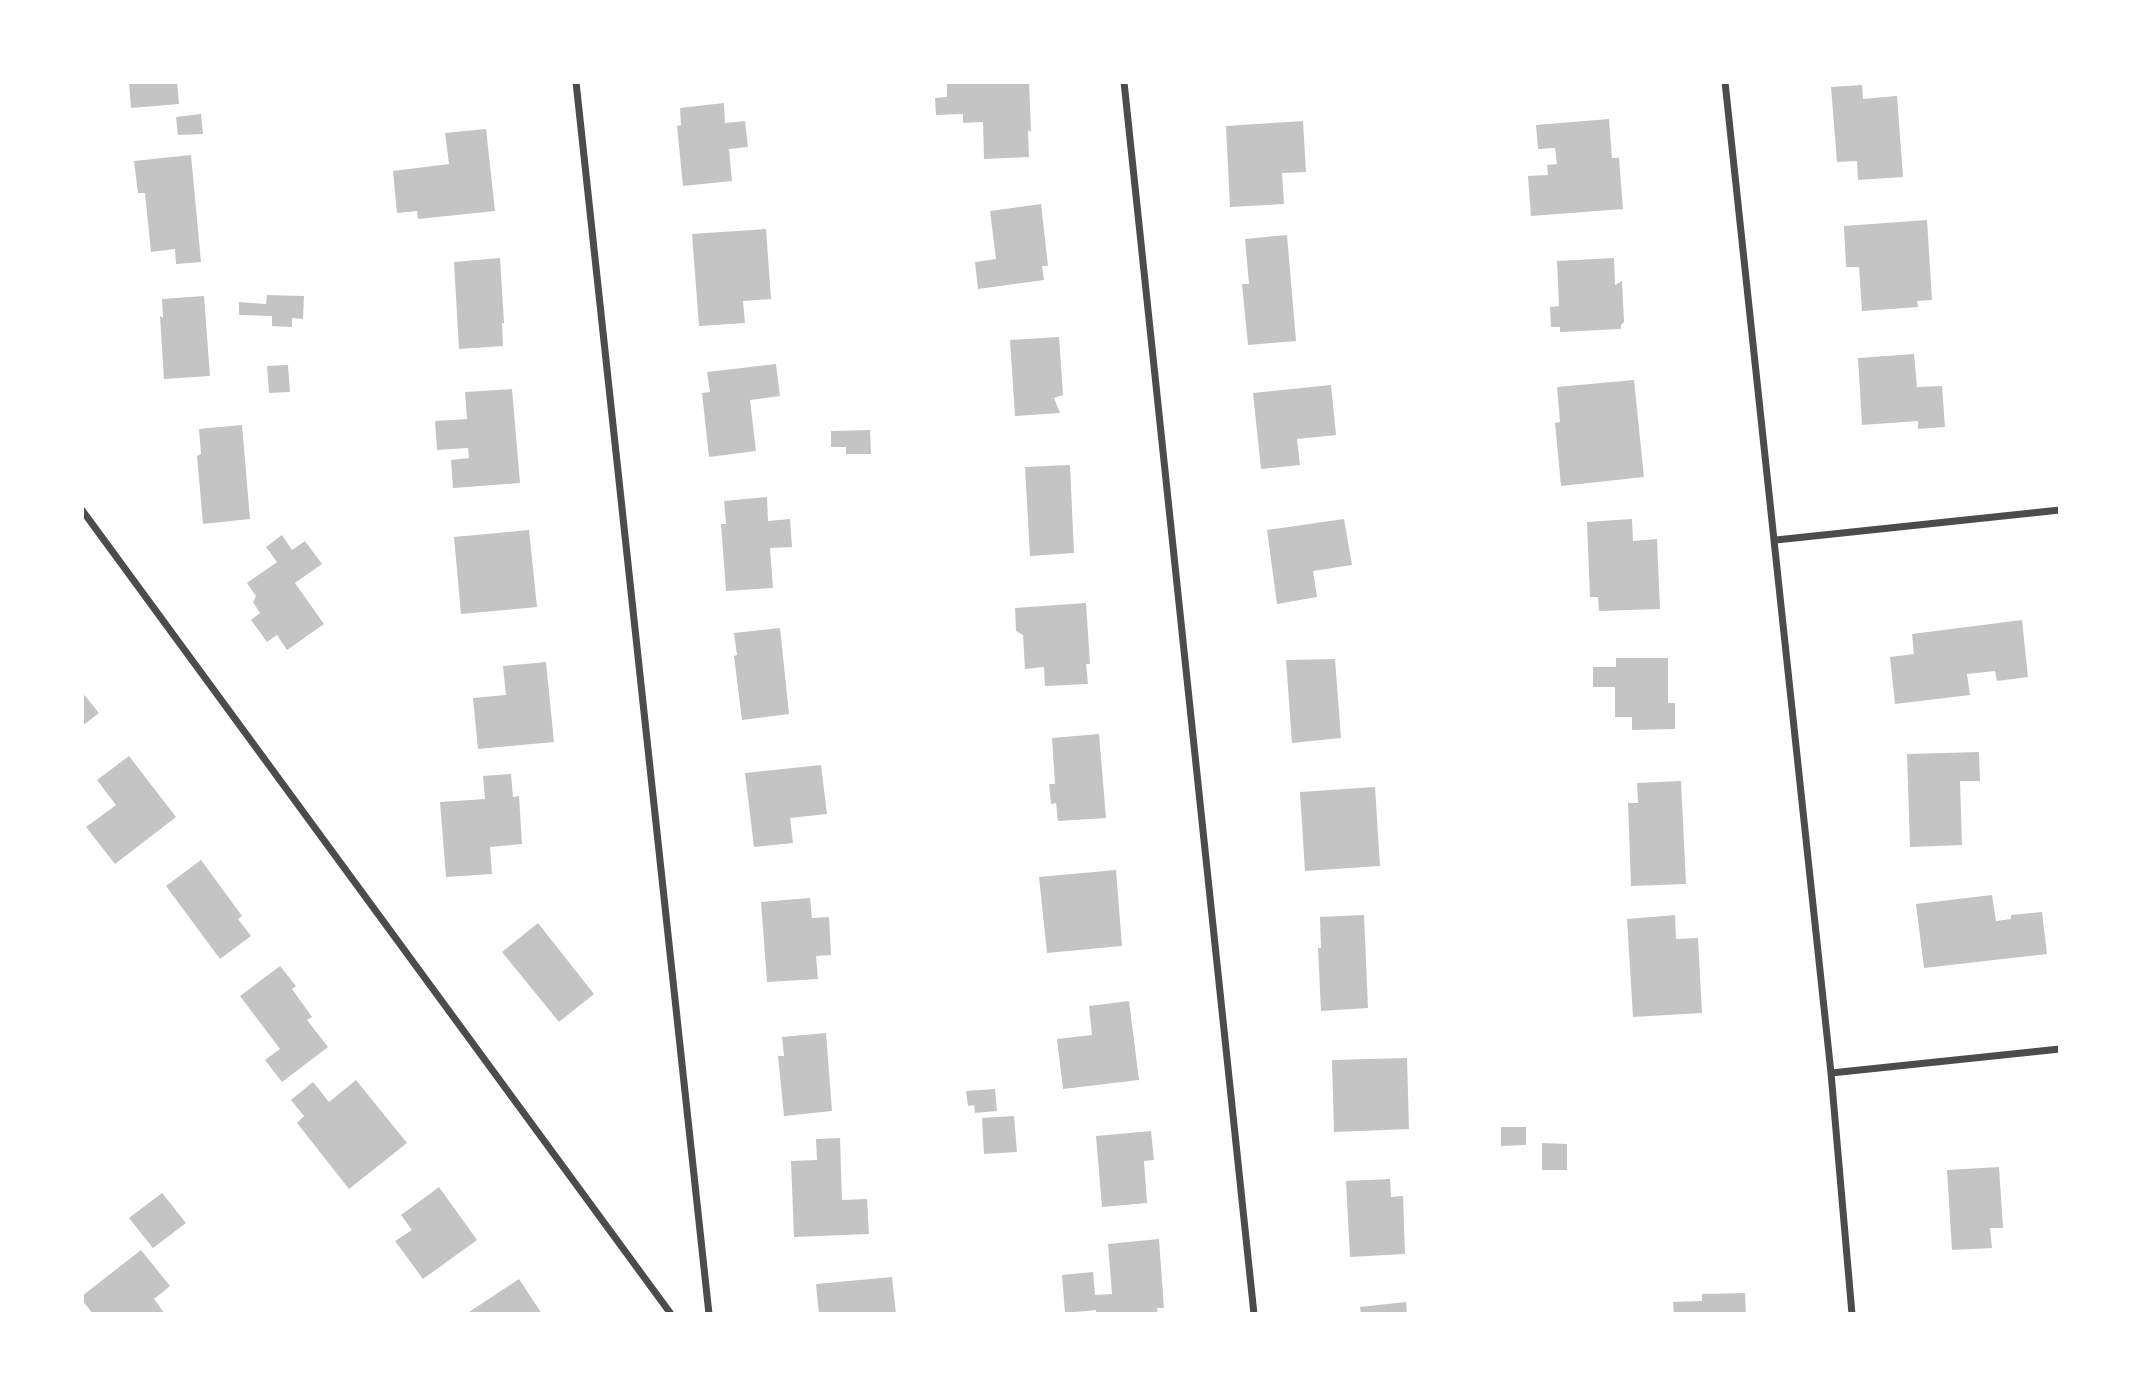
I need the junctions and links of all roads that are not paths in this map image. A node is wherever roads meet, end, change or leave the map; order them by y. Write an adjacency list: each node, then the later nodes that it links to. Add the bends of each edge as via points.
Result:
1 (576, 82): 10 (street)
2 (1124, 82): 11 (street)
3 (1725, 82): 6 (street)
4 (82, 510): 9 (street)
5 (2060, 510): 6 (street)
6 (1776, 540): 8 (street)
7 (2060, 1049): 8 (street)
8 (1831, 1073): 12 (street)
9 (671, 1314)
10 (709, 1314)
11 (1254, 1314)
12 (1852, 1314)

